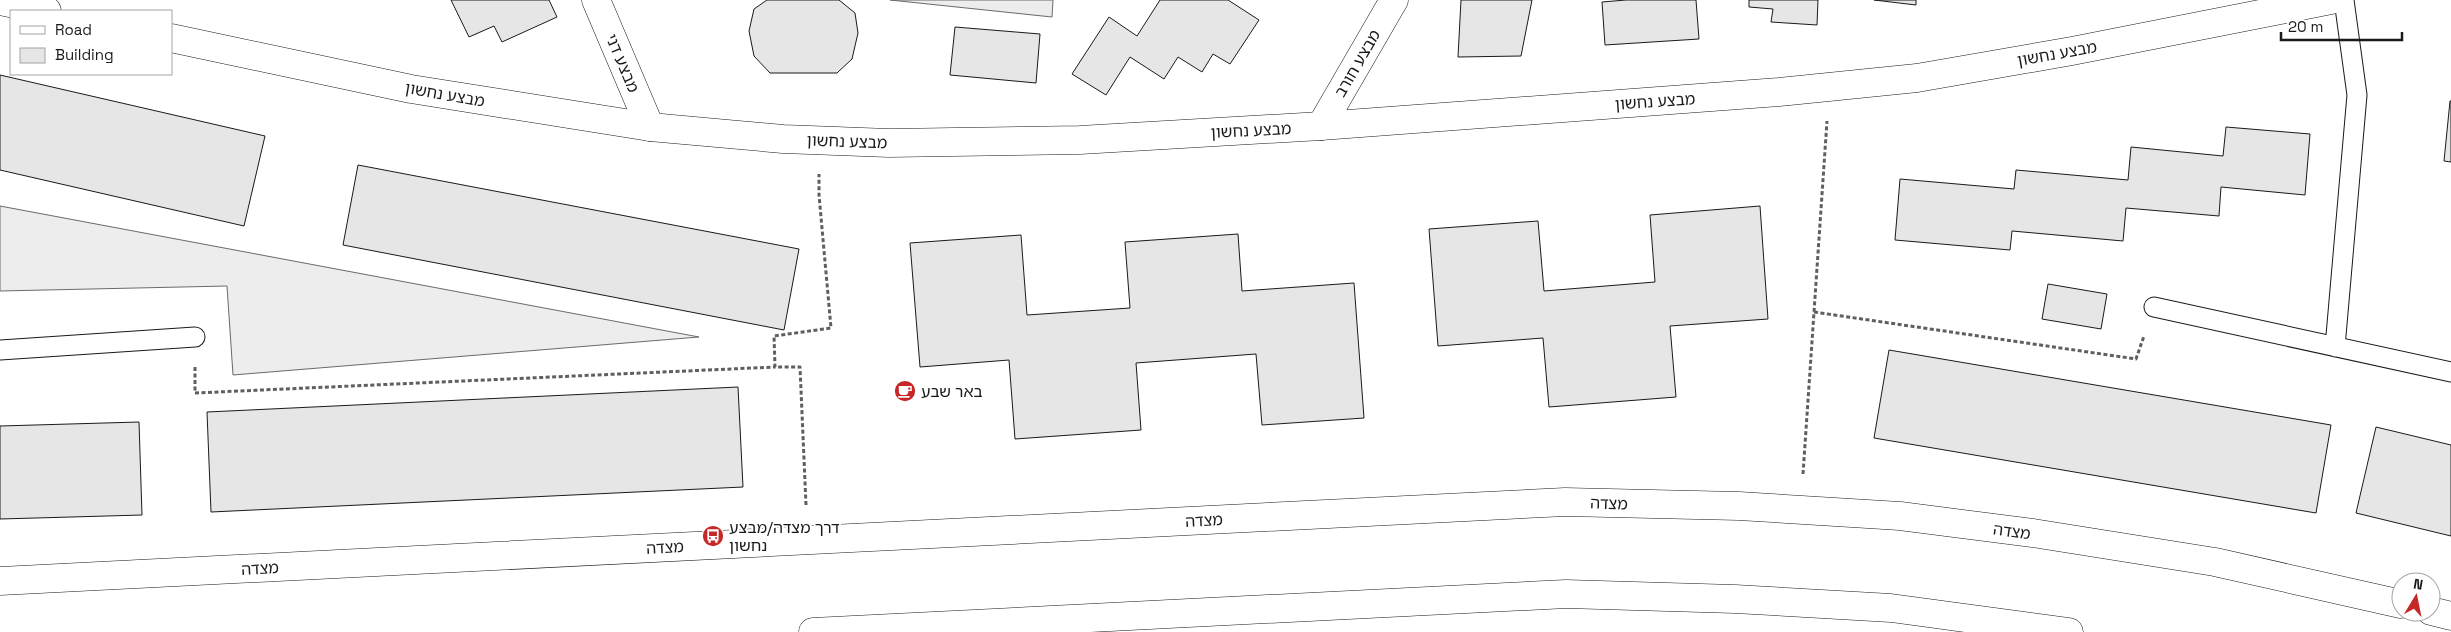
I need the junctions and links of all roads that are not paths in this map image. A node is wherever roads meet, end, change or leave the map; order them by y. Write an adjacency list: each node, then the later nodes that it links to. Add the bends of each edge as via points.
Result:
1 (596, 0): 9 (main road, מבצע דני)
2 (1394, 0): 8 (main road, מבצע חורב)
3 (2331, 0): 8 (main road, מבצע נחשון, via 1917,78)
4 (2344, 0): 12 (lane, via 2357,95)
5 (0, 1): 6 (main road)
6 (42, 10)
7 (172, 38): 9 (main road, מבצע נחשון, via 411,89)
8 (1321, 126): 9 (main road, מבצע נחשון, via 1080,140 889,143 783,139)
9 (650, 127)
10 (2154, 307): 12 (lane)
11 (195, 337): 13 (lane)
12 (2335, 347): 14 (lane)
13 (0, 350)
14 (2451, 372)
15 (0, 581): 16 (main road, מצדה, via 1565,502 1900,516 2215,562)
16 (2391, 602)
17 (813, 632): 18 (main road, via 1566,594 1891,608)
18 (2069, 632)

